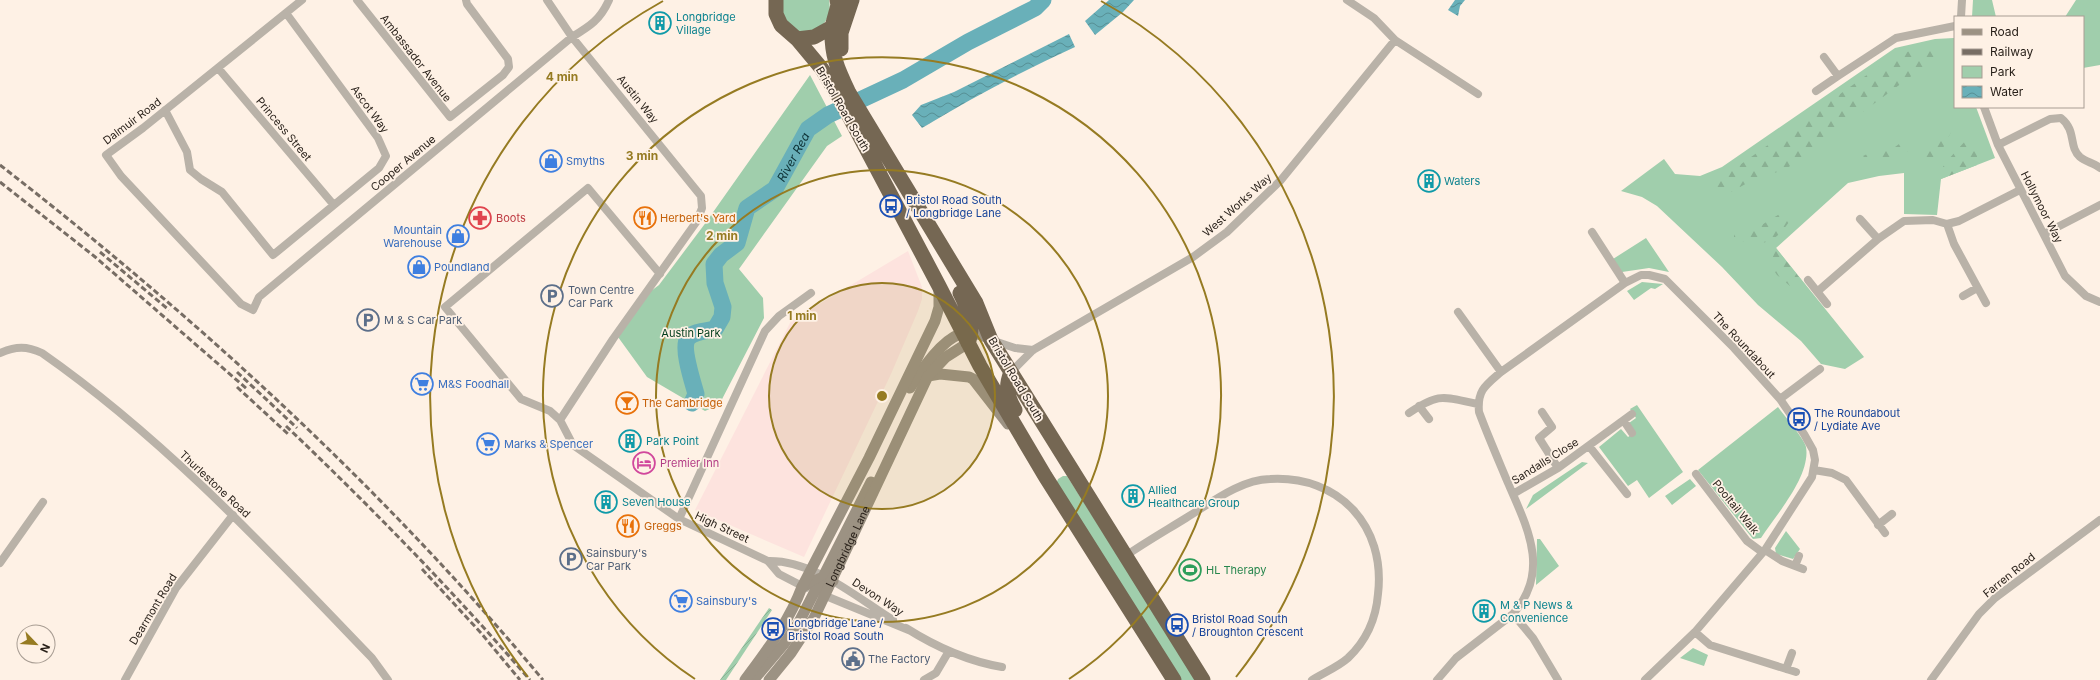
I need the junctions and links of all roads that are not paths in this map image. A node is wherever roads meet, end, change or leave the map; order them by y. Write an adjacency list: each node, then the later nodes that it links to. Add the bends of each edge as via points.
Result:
1 (302, 0): 10 (street, Dalmuir Road)
2 (357, 0): 3 (street, Ambassador Avenue, via 450,117 503,75 509,67 508,59)
3 (466, 0)
4 (547, 0): 14 (street, Austin Way)
5 (609, 0): 14 (street, Cooper Avenue, via 594,24)
6 (1347, 0): 16 (street, via 1374,18)
7 (1962, 0): 11 (street)
8 (775, 1): 15 (highway, Bristol Road South, via 776,14 781,25)
9 (842, 1): 13 (highway, Bristol Road South); 20 (highway, via 846,13 841,33)
10 (286, 13): 18 (street, Dalmuir Road); 29 (street, Ascot Way, via 378,138 386,156 379,168)
11 (1961, 16)
12 (1954, 26): 19 (street, via 1896,38)
13 (832, 27): 15 (highway, via 814,37); 20 (highway, Bristol Road South, via 834,63)
14 (572, 36): 37 (street, Austin Way, via 701,196 702,208 697,221); 48 (street, Cooper Avenue, via 259,297)
15 (797, 39): 20 (highway, Bristol Road South)
16 (1395, 40): 22 (street); 52 (street, West Works Way, via 1281,180 1227,232 1193,257)
17 (1824, 57): 19 (street)
18 (218, 68): 24 (street, Dalmuir Road); 29 (street, Princess Street)
19 (1838, 76): 21 (street)
20 (845, 92): 25 (highway, Bristol Road South)
21 (1816, 92)
22 (1478, 94)
23 (1984, 108): 26 (street, Hollymoor Way)
24 (165, 110): 29 (street, Ascot Way, via 187,152 190,170 222,192 273,255); 48 (street, Dalmuir Road, via 106,155 121,176 241,304)
25 (862, 127): 32 (highway, Bristol Road South); 40 (highway, Bristol Road South)
26 (1998, 145): 27 (street, via 2050,119 2061,118 2068,124 2074,148 2081,158); 28 (street, Hollymoor Way)
27 (2100, 168)
28 (2020, 190): 33 (street, via 1959,221); 35 (street, Hollymoor Way)
29 (333, 204)
30 (2100, 205): 35 (street)
31 (1860, 219): 36 (street)
32 (928, 224): 50 (highway, via 933,243 967,306); 51 (highway, Bristol Road South, via 976,303)
33 (1947, 224): 36 (street, via 1933,220 1904,221); 41 (street, via 1954,244)
34 (1592, 232): 39 (street)
35 (2044, 234): 45 (street, Hollymoor Way, via 2065,276 2086,296)
36 (1878, 239): 42 (street)
37 (660, 274): 65 (street, via 613,339); 65 (street, High Street, via 588,188 445,307 521,399 550,411)
38 (1808, 280): 42 (street)
39 (1625, 283): 56 (street, The Roundabout); 58 (street, The Roundabout, via 1641,275 1665,279 1734,348)
40 (940, 286): 50 (highway, Bristol Road South); 71 (street, Longbridge Lane, via 935,321)
41 (1977, 288): 44 (street); 46 (street)
42 (1818, 291): 47 (street)
43 (811, 293): 82 (street, via 779,316 765,332)
44 (1963, 296)
45 (2100, 302)
46 (1986, 303)
47 (1827, 304)
48 (253, 310)
49 (1458, 312): 56 (street)
50 (968, 336): 51 (street); 57 (street, Longbridge Lane); 68 (highway, Bristol Road South); 71 (street, Longbridge Lane, via 943,345 922,368)
51 (991, 340): 52 (street, via 1015,348); 55 (highway, Bristol Road South)
52 (1033, 350): 55 (street, West Works Way)
53 (0, 353): 81 (street, Thurlestone Road, via 22,347 42,353 120,413)
54 (1820, 369): 58 (street)
55 (1011, 372): 70 (highway, via 1006,383 1008,398 1032,440); 73 (highway, Bristol Road South)
56 (1501, 372): 59 (street, The Roundabout, via 1486,385 1479,395)
57 (928, 376): 68 (street, via 944,375 973,379 1011,429); 92 (street, Longbridge Lane)
58 (1780, 399): 74 (street, The Roundabout, via 1813,450)
59 (1478, 404): 60 (street, via 1438,397); 77 (street)
60 (1419, 406): 62 (street); 64 (street)
61 (1542, 412): 72 (street, via 1552,427 1539,438)
62 (1409, 413)
63 (1632, 414): 66 (street, Sandalls Close)
64 (1429, 419)
65 (560, 420): 82 (street, High Street, via 573,445)
66 (1624, 421): 67 (street); 69 (street, Sandalls Close)
67 (1632, 433)
68 (1023, 438): 70 (highway, Bristol Road South)
69 (1589, 446): 72 (street, Sandalls Close); 78 (street, Sandalls Close)
70 (1033, 456): 76 (highway, Bristol Road South)
71 (869, 458): 91 (street, Longbridge Lane)
72 (1558, 468): 77 (street, Sandalls Close)
73 (1072, 470): 76 (highway, via 1061,471 1053,477); 88 (highway, Bristol Road South)
74 (1814, 470): 84 (street, via 1832,473 1846,480); 86 (street, The Roundabout, via 1807,486)
75 (1696, 474): 86 (street, Pooltail Walk, via 1747,541)
76 (1051, 485): 110 (highway, Bristol Road South)
77 (1513, 494): 96 (street, via 1532,538 1533,557 1531,582 1520,606)
78 (1627, 494)
79 (43, 502): 90 (street)
80 (1892, 514): 84 (street)
81 (233, 515): 104 (street, Dearmont Road, via 176,588); 105 (street, Thurlestone Road, via 372,658)
82 (679, 519): 89 (street, High Street)
83 (2100, 520): 116 (street, Farren Road, via 1995,598)
84 (1878, 525): 85 (street)
85 (1885, 533)
86 (1764, 551): 87 (street, via 1799,568); 98 (street, The Roundabout)
87 (1799, 556)
88 (1124, 557): 111 (highway, Bristol Road South); 112 (street, via 1229,492 1254,481 1302,481 1336,495 1358,513 1373,540 1380,577 1377,605 1374,620 1354,651 1340,664)
89 (768, 561): 91 (street, High Street, via 782,561); 93 (street, High Street, via 779,574)
90 (0, 563)
91 (811, 571): 92 (street, Devon Way); 93 (street, Longbridge Lane)
92 (828, 579): 93 (street); 94 (street); 95 (street, Longbridge Lane); 97 (street, Devon Way)
93 (802, 587): 94 (street, High Street); 106 (street, Longbridge Lane, via 794,608 778,636)
94 (815, 591): 95 (street, Devon Way); 107 (street, Longbridge Lane, via 788,638)
95 (825, 596): 97 (street, Devon Way); 108 (street, Longbridge Lane, via 791,653)
96 (1513, 614): 113 (street, via 1456,658); 114 (street, via 1532,638)
97 (911, 631): 99 (street, Devon Way)
98 (1695, 632): 102 (street, via 1710,645); 115 (street, The Roundabout)
99 (949, 651): 101 (street, Devon Way, via 971,660); 109 (street, via 936,673)
100 (1792, 653): 102 (street)
101 (1002, 667)
102 (1786, 669): 103 (street)
103 (1796, 672)
104 (125, 680)
105 (388, 680)
106 (745, 680)
107 (753, 680)
108 (769, 680)
109 (924, 680)
110 (1174, 680)
111 (1202, 680)
112 (1312, 680)
113 (1437, 680)
114 (1558, 680)
115 (1645, 680)
116 (1931, 680)

